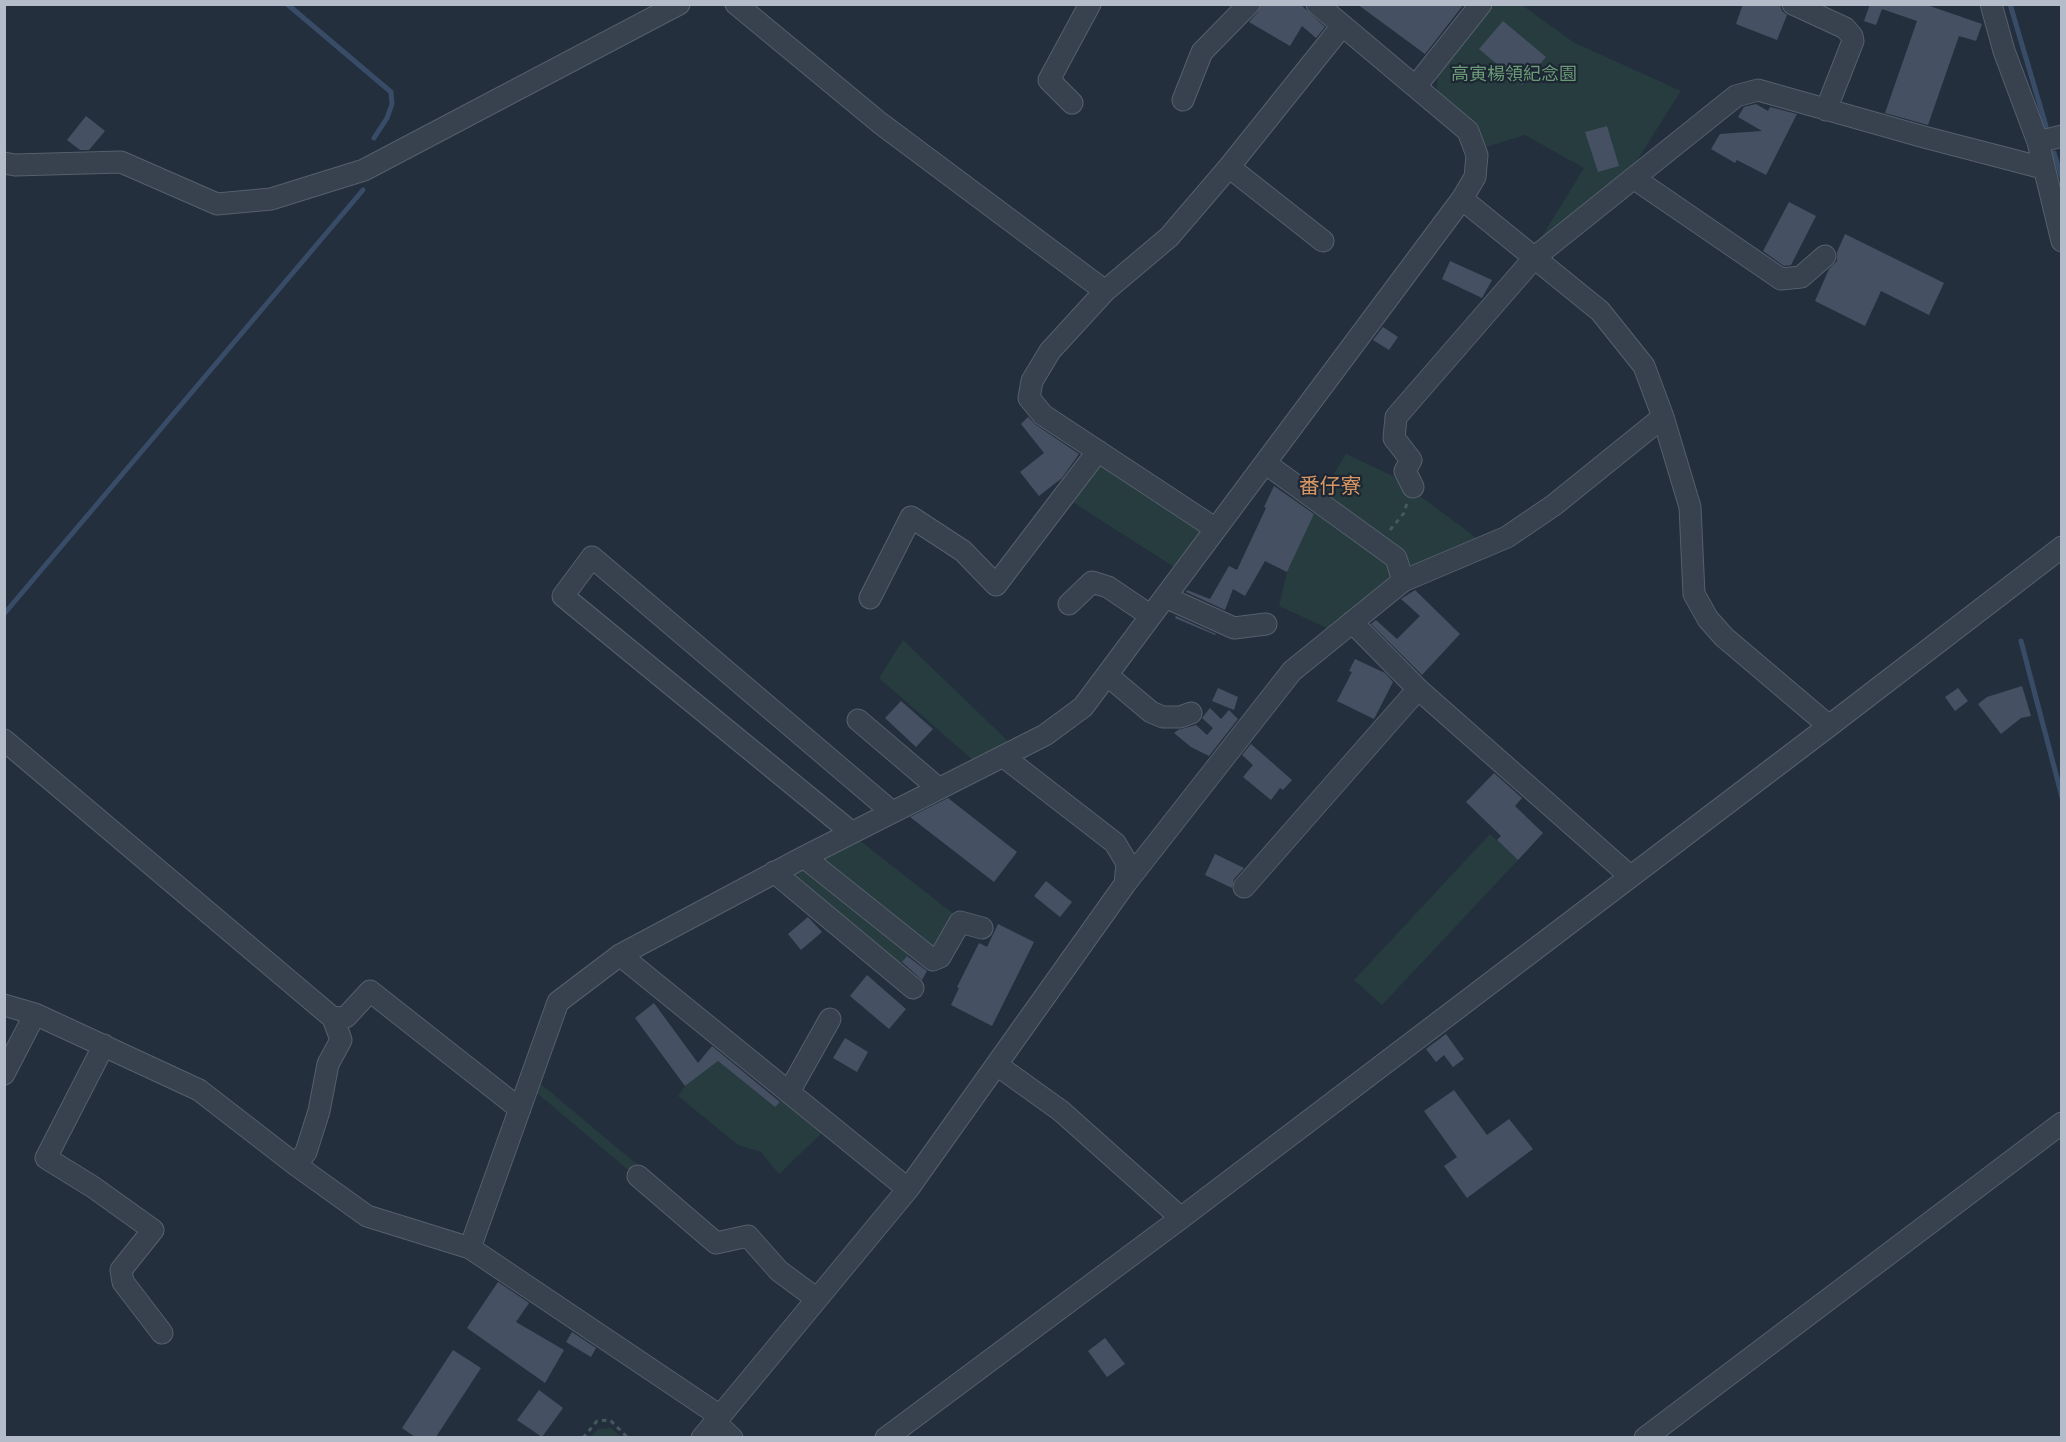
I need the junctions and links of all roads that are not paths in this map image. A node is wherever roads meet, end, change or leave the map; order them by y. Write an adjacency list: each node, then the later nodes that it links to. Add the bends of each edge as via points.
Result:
1 (679, 4): 16 (street, via 364,170 271,199 217,204 121,162)
2 (736, 4): 25 (street, via 880,123)
3 (1090, 4): 12 (street, via 1049,80)
4 (1249, 4): 11 (street, via 1202,52)
5 (1317, 4): 9 (street)
6 (1481, 4): 10 (street)
7 (1793, 4): 13 (street, via 1845,28 1852,36)
8 (1991, 4): 15 (street)
9 (1342, 26): 10 (street); 17 (street)
10 (1416, 86): 20 (street, via 1468,131 1477,155 1475,177)
11 (1183, 100)
12 (1072, 103)
13 (1826, 110): 18 (street); 19 (street, via 1758,90 1736,96)
14 (2061, 136): 15 (street)
15 (2038, 142): 18 (street)
16 (4, 163)
17 (1229, 167): 21 (street); 25 (street, via 1169,237)
18 (2043, 168): 22 (street)
19 (1635, 179): 23 (street, via 1781,279 1801,277); 24 (street)
20 (1462, 199): 24 (street); 28 (street)
21 (1323, 241)
22 (2061, 241)
23 (1825, 256)
24 (1535, 257): 26 (street, via 1600,311 1644,366); 29 (street, via 1396,417 1394,438 1411,460 1405,471)
25 (1105, 291): 27 (street, via 1050,351 1032,381 1029,398 1043,415)
26 (1663, 417): 32 (street, via 1554,505 1507,537); 43 (street, via 1690,507 1694,594 1707,619)
27 (1098, 451): 30 (street); 34 (street, via 996,585 963,551 911,517)
28 (1265, 463): 30 (street); 32 (street, via 1396,558)
29 (1413, 487)
30 (1216, 529): 33 (street)
31 (2061, 547): 43 (street)
32 (1403, 581): 37 (street)
33 (1165, 597): 36 (street); 38 (street, via 1234,628)
34 (870, 598)
35 (1069, 604): 36 (street, via 1092,582 1108,586)
36 (1151, 616): 39 (street)
37 (1352, 622): 40 (street); 52 (street, via 1292,671)
38 (1266, 624)
39 (1107, 675): 41 (street, via 1151,712 1163,717); 45 (street, via 1083,707 1045,735)
40 (1418, 689): 51 (street); 53 (street)
41 (1191, 713)
42 (858, 720): 46 (street)
43 (1829, 726): 51 (street)
44 (4, 740): 59 (street)
45 (1004, 757): 46 (street); 52 (street, via 1114,843 1127,863)
46 (938, 788): 47 (street)
47 (892, 812): 48 (street); 48 (street, via 592,557 563,596)
48 (852, 832): 49 (street)
49 (804, 857): 50 (street); 54 (street, via 933,960 940,957 960,922)
50 (774, 873): 55 (street); 56 (street)
51 (1630, 876): 70 (street)
52 (1125, 884): 62 (street)
53 (1244, 887)
54 (982, 928)
55 (620, 955): 64 (street); 65 (street, via 558,1002)
56 (913, 988)
57 (4, 1005): 58 (street)
58 (35, 1014): 61 (street); 63 (street)
59 (333, 1018): 65 (street, via 346,1017 370,991); 67 (street, via 341,1040 328,1064 306,1152)
60 (830, 1019): 64 (street)
61 (104, 1045): 67 (street, via 199,1090); 73 (street, via 46,1158 153,1230 122,1270 123,1282)
62 (997, 1065): 69 (street); 70 (street, via 1061,1111)
63 (4, 1074)
64 (789, 1092): 69 (street)
65 (520, 1109): 71 (street)
66 (2061, 1124): 77 (street)
67 (296, 1165): 71 (street, via 367,1216)
68 (638, 1176): 72 (street, via 716,1243 748,1236 779,1271)
69 (908, 1189): 72 (street)
70 (1181, 1218): 76 (street)
71 (470, 1248): 74 (street)
72 (817, 1299): 74 (street)
73 (162, 1333)
74 (712, 1425): 75 (street)
75 (732, 1437)
76 (886, 1437)
77 (1645, 1437)

